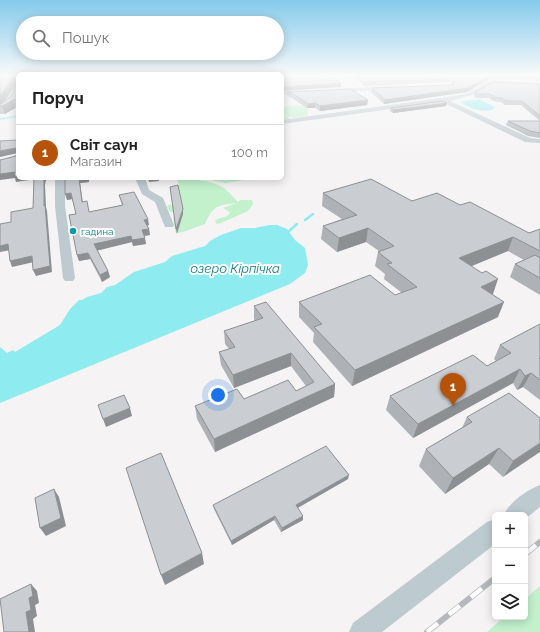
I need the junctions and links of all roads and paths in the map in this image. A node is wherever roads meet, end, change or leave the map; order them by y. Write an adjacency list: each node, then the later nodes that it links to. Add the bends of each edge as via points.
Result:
1 (403, 105): 3 (street)
2 (455, 105): 4 (street, via 528,140)
3 (284, 122)
4 (540, 141)
5 (60, 180): 8 (street, via 60,206)
6 (141, 180): 7 (street, via 145,192 159,200)
7 (169, 225)
8 (68, 278)
9 (540, 495): 10 (street)
10 (518, 512)
11 (492, 532): 12 (street)
12 (362, 632)

